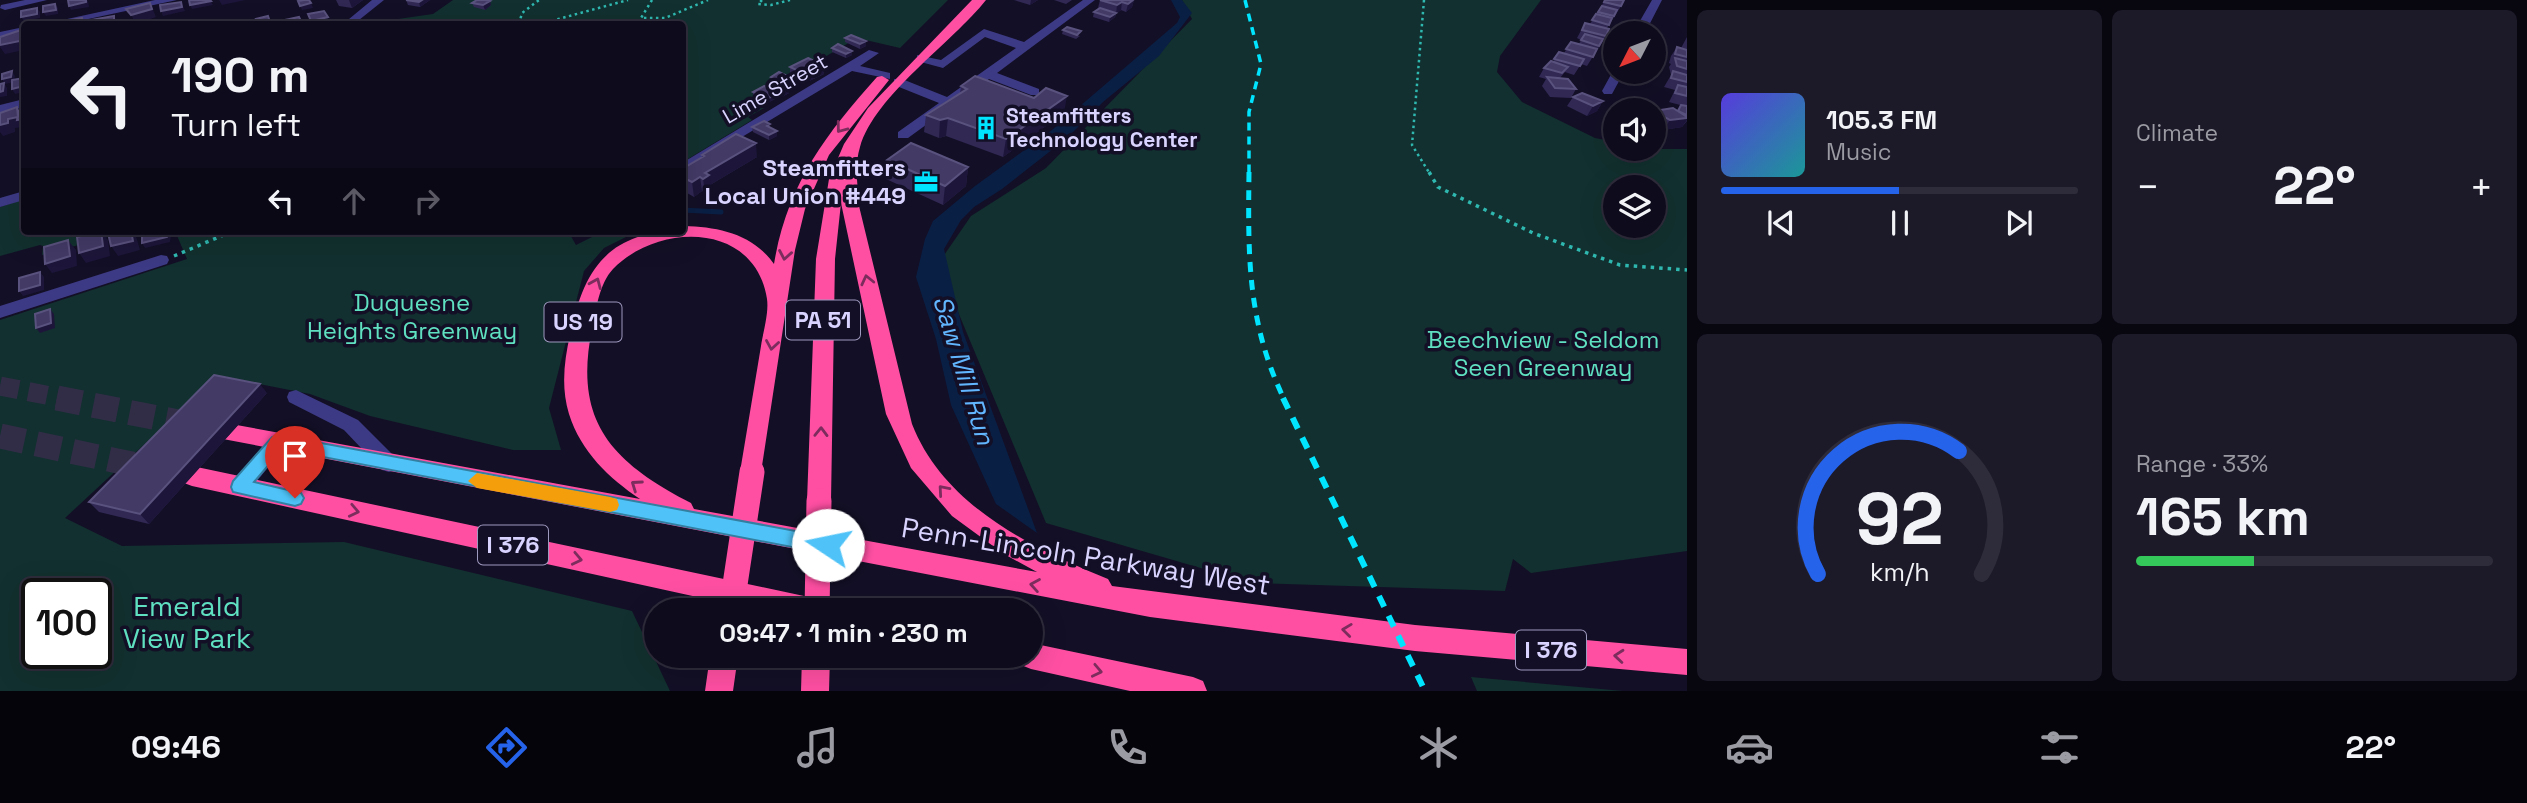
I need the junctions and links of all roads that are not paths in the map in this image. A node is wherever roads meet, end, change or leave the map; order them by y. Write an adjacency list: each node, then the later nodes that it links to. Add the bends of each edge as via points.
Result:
1 (42, 0): 8 (street)
2 (172, 0): 9 (street)
3 (379, 0): 10 (street)
4 (963, 0): 19 (highway)
5 (979, 0): 16 (highway)
6 (1090, 0): 14 (street)
7 (1657, 0): 11 (street)
8 (5, 7)
9 (65, 21)
10 (352, 21)
11 (1646, 21)
12 (21, 31): 13 (street)
13 (0, 35)
14 (1025, 47): 16 (street, via 984,32 943,64); 18 (street)
15 (873, 54): 17 (street, Lime Street)
16 (921, 58): 19 (highway)
17 (854, 68): 19 (street, Lime Street); 28 (street, Lime Street)
18 (988, 74): 22 (street); 23 (street)
19 (892, 79): 23 (street, Lime Street); 27 (highway); 34 (highway, one-way to 34, via 844,123 811,173 790,229)
20 (1612, 84): 21 (street)
21 (1608, 91)
22 (1035, 92)
23 (948, 102): 26 (street)
24 (21, 104): 25 (street)
25 (0, 108)
26 (903, 135)
27 (852, 144): 45 (highway, PA 51, one-way to 27, bridge, via 827,225 836,182); 46 (highway, one-way to 27, via 1067,575 1008,544 962,511 914,452 898,413 850,206)
28 (686, 167)
29 (21, 196): 30 (street)
30 (0, 203)
31 (686, 234): 34 (highway, US 19, one-way to 34, via 710,233 738,242 764,263)
32 (661, 235): 42 (highway, US 19, one-way to 32, via 652,495 617,471 592,442 577,407 574,389 580,333 594,284 605,266 636,244)
33 (161, 260): 35 (street)
34 (778, 302): 43 (highway, US 19, one-way to 43, bridge)
35 (0, 312)
36 (296, 397): 39 (street, via 344,419)
37 (231, 433): 38 (highway, Penn-Lincoln Parkway West / I 376)
38 (278, 442): 39 (highway, Penn-Lincoln Parkway West / I 376); 41 (street)
39 (388, 464): 42 (highway, Penn-Lincoln Parkway West / I 376)
40 (191, 476): 41 (highway, I 376)
41 (240, 487): 44 (highway, I 376, one-way to 44)
42 (720, 524): 46 (highway, Penn-Lincoln Parkway West / I 376, one-way to 42)
43 (733, 598)
44 (757, 598)
45 (818, 598)
46 (1150, 605): 48 (highway, Penn-Lincoln Parkway West / I 376, one-way to 46, via 1415,638)
47 (1043, 659): 49 (highway, one-way to 49)
48 (1687, 662)
49 (1193, 691)

